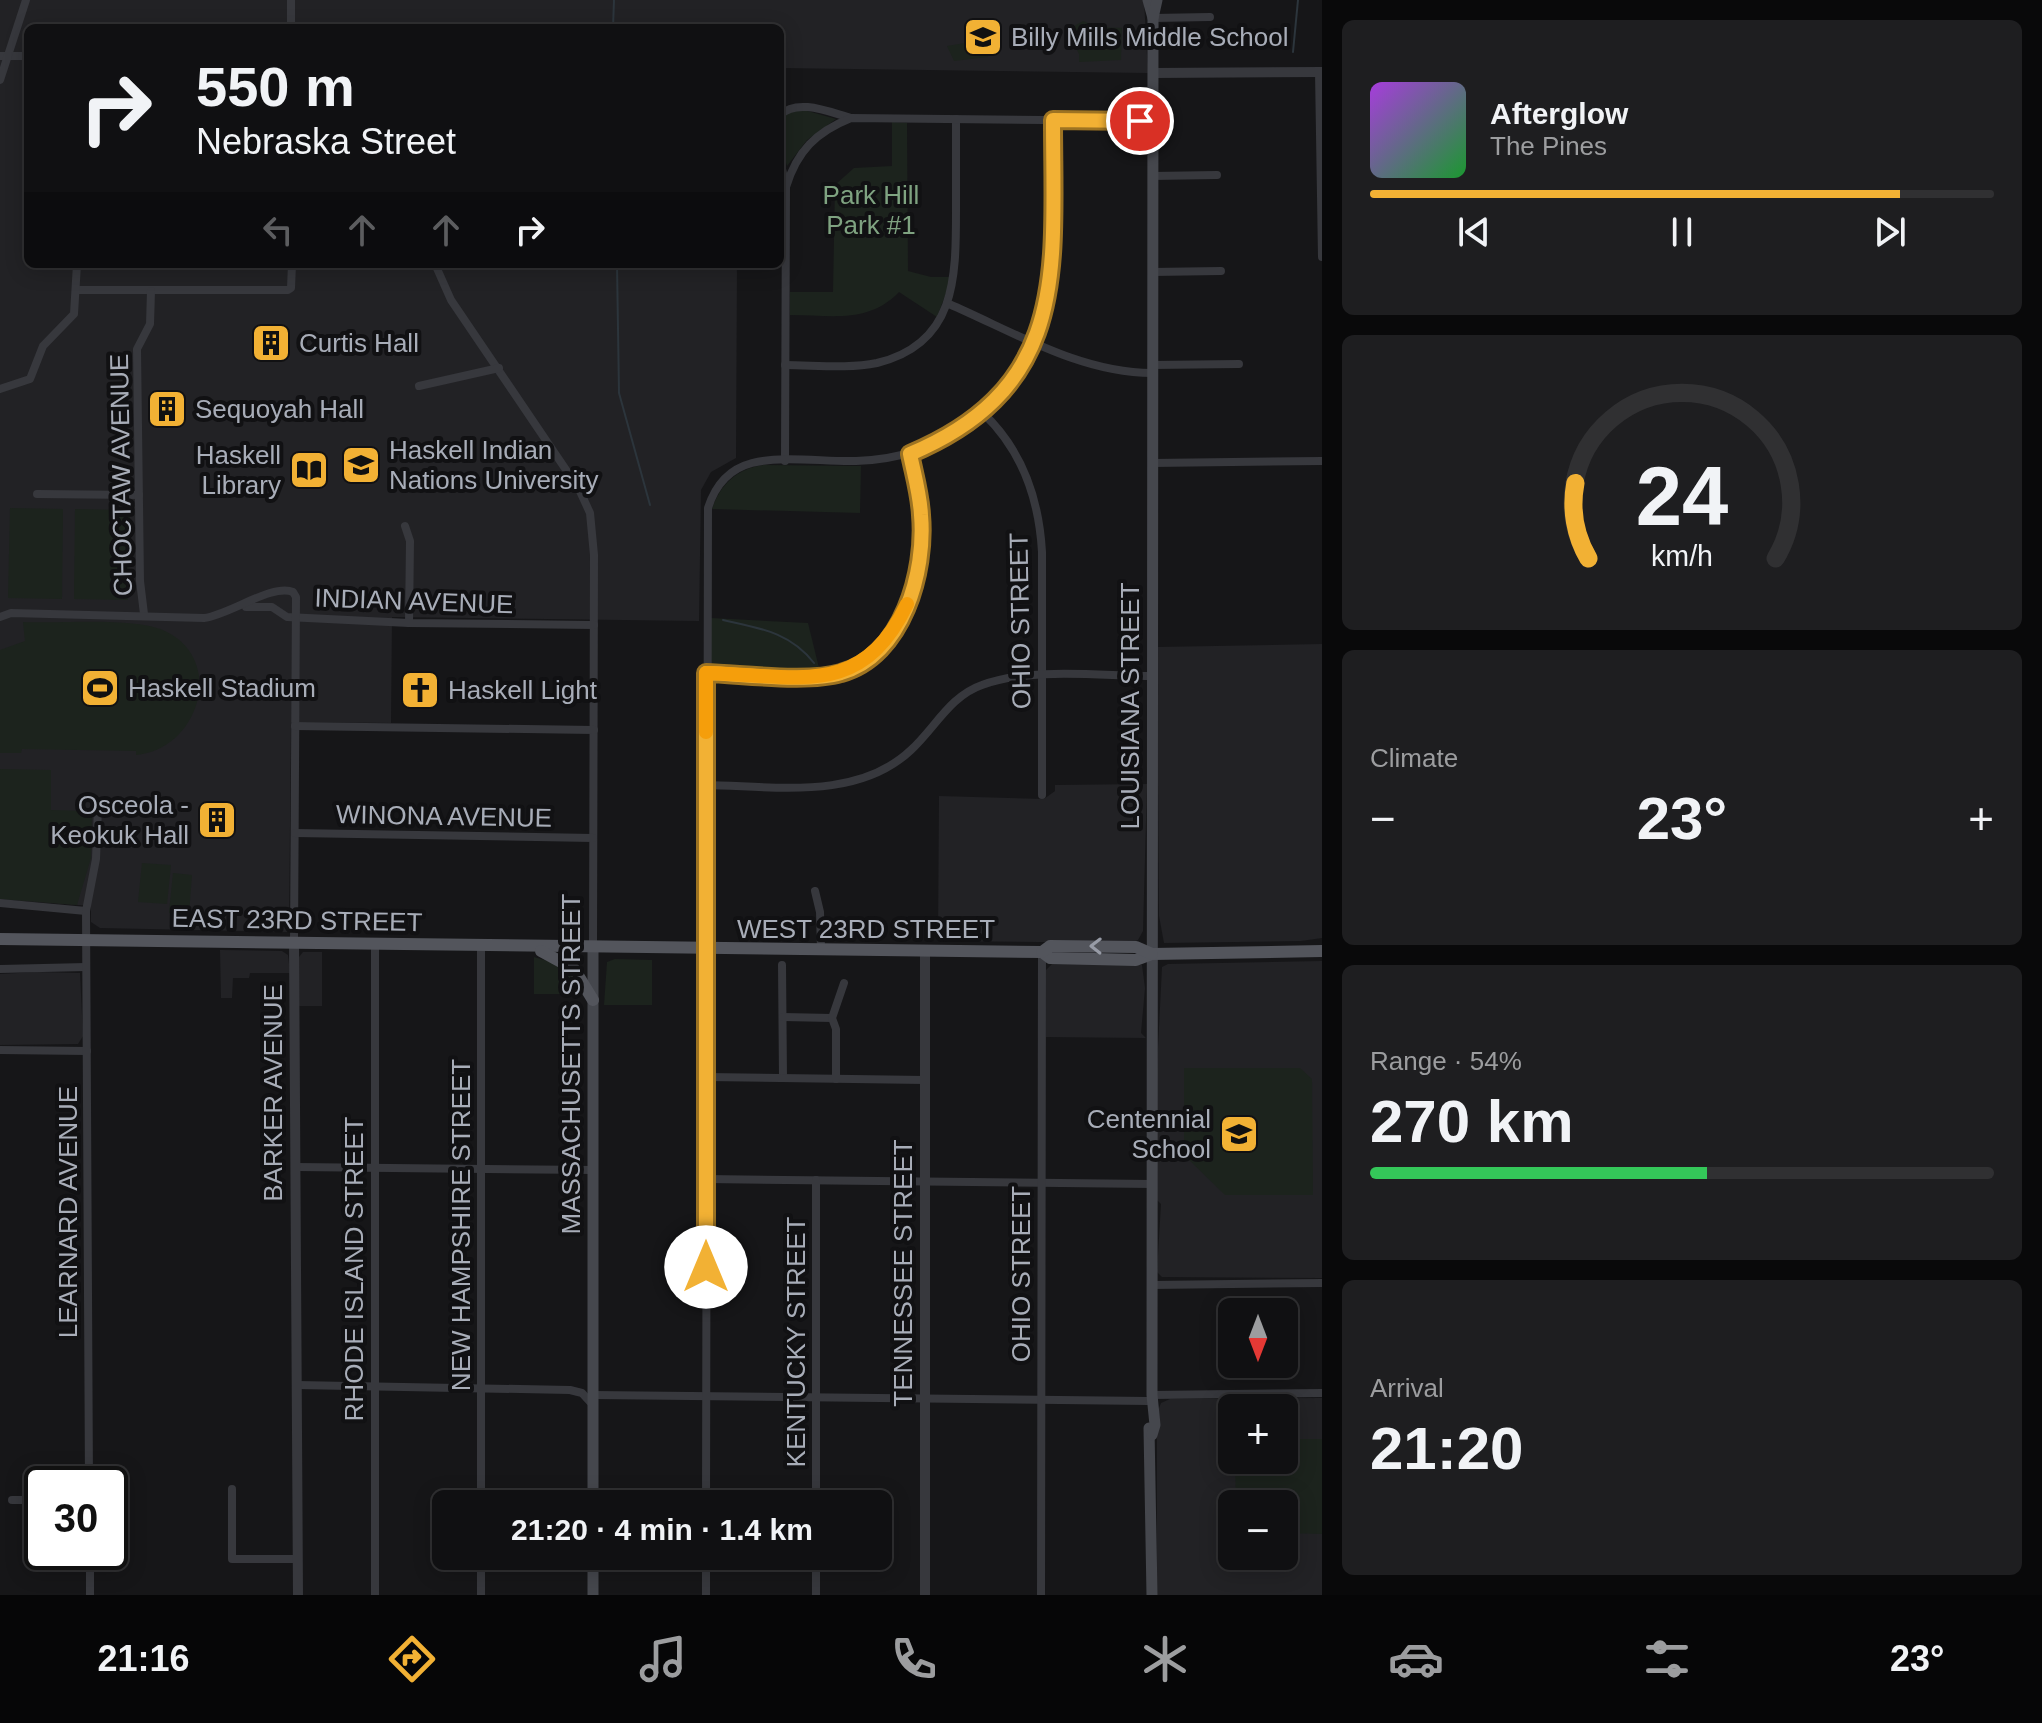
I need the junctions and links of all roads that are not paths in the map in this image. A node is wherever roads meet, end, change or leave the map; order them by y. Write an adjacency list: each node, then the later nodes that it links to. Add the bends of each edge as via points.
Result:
1 (26, 0): 8 (street)
2 (291, 0): 7 (street)
3 (1148, 0): 6 (main road, LOUISIANA STREET)
4 (1157, 0): 6 (main road, LOUISIANA STREET)
5 (1210, 17): 6 (street)
6 (1153, 18): 10 (main road, LOUISIANA STREET)
7 (291, 24)
8 (4, 56): 11 (street)
9 (1321, 72): 10 (street); 17 (street)
10 (1153, 73): 16 (main road, LOUISIANA STREET)
11 (0, 80)
12 (784, 112): 13 (street, via 802,106)
13 (851, 118): 14 (street); 21 (street, via 818,134 800,154)
14 (956, 119): 15 (street); 30 (street, via 956,262)
15 (1053, 120): 16 (street); 31 (street, via 1051,271)
16 (1153, 121): 19 (main road, LOUISIANA STREET)
17 (1320, 174): 22 (street)
18 (1217, 175): 19 (street)
19 (1152, 176): 27 (main road, LOUISIANA STREET)
20 (784, 178): 21 (street)
21 (786, 187): 33 (street)
22 (1322, 257)
23 (77, 268): 28 (street)
24 (292, 268): 29 (street, via 291,288)
25 (436, 268): 34 (street, MASSACHUSETTS STREET, via 441,285)
26 (1221, 271): 27 (street)
27 (1152, 272): 35 (main road, LOUISIANA STREET)
28 (77, 290): 29 (street); 37 (street, via 74,314 43,346 34,374 26,382)
29 (151, 291): 44 (street, CHOCTAW AVENUE, via 151,321 137,349)
30 (949, 304): 31 (street); 33 (street, via 927,336 894,358 861,365)
31 (1035, 342): 35 (street, via 1097,368); 38 (street, via 1014,379)
32 (1239, 364): 35 (street)
33 (785, 365): 40 (street)
34 (499, 368): 36 (street); 52 (street, MASSACHUSETTS STREET, via 586,501 593,537)
35 (1152, 369): 42 (main road, LOUISIANA STREET)
36 (419, 386)
37 (0, 389)
38 (983, 413): 39 (street, via 952,435); 54 (street, OHIO STREET, via 1018,457 1038,513)
39 (910, 454): 40 (street, via 864,461); 53 (street, via 921,516 920,553 908,602 883,646 839,674)
40 (785, 461): 53 (street, via 737,468 711,498 706,517)
41 (1322, 461): 42 (street)
42 (1152, 463): 55 (main road, LOUISIANA STREET)
43 (37, 494): 44 (street)
44 (139, 495): 48 (street, CHOCTAW AVENUE)
45 (405, 526): 51 (street, via 410,541)
46 (293, 592): 47 (street, INDIAN AVENUE, via 279,589); 50 (street, BARKER AVENUE)
47 (236, 609): 48 (street, INDIAN AVENUE, via 204,618); 50 (street, INDIAN AVENUE, via 267,606)
48 (144, 614): 49 (street, INDIAN AVENUE)
49 (0, 617)
50 (296, 617): 51 (street, INDIAN AVENUE); 56 (street, BARKER AVENUE)
51 (409, 623): 52 (street, INDIAN AVENUE)
52 (594, 625): 57 (street, MASSACHUSETTS STREET)
53 (706, 673): 58 (street)
54 (1042, 676): 55 (street); 58 (street, via 976,687 952,704 904,756 857,781 820,786); 59 (street, OHIO STREET)
55 (1152, 676): 78 (main road, LOUISIANA STREET)
56 (295, 726): 57 (street); 61 (street, BARKER AVENUE)
57 (594, 730): 62 (street, MASSACHUSETTS STREET)
58 (706, 785): 75 (street)
59 (1042, 795)
60 (98, 807): 65 (street, LEARNARD AVENUE)
61 (295, 833): 62 (street, WINONA AVENUE); 68 (street, BARKER AVENUE)
62 (593, 838): 72 (street, MASSACHUSETTS STREET)
63 (815, 891): 73 (street)
64 (0, 903): 65 (street)
65 (86, 911): 67 (street, LEARNARD AVENUE)
66 (0, 939): 67 (main road, EAST 23RD STREET)
67 (86, 939): 68 (main road, EAST 23RD STREET); 80 (street, LEARNARD AVENUE)
68 (294, 941): 69 (main road, EAST 23RD STREET); 92 (street, BARKER AVENUE)
69 (375, 944): 70 (main road, EAST 23RD STREET); 93 (street, RHODE ISLAND STREET)
70 (481, 946): 71 (main road, EAST 23RD STREET); 94 (street, NEW HAMPSHIRE STREET)
71 (531, 947): 72 (main road, EAST 23RD STREET); 83 (main road, via 574,969)
72 (593, 949): 75 (main road, WEST 23RD STREET); 83 (main road, MASSACHUSETTS STREET)
73 (821, 949): 74 (main road, WEST 23RD STREET); 75 (main road, WEST 23RD STREET)
74 (925, 950): 77 (main road, WEST 23RD STREET); 91 (street, TENNESSEE STREET)
75 (706, 951): 88 (street)
76 (1322, 951): 78 (main road, WEST 23RD STREET)
77 (1042, 952): 78 (main road, WEST 23RD STREET, via 1050,946 1091,946 1136,947); 99 (street, OHIO STREET)
78 (1152, 954): 100 (main road, LOUISIANA STREET)
79 (782, 965): 84 (street)
80 (86, 967): 81 (street); 87 (street, LEARNARD AVENUE)
81 (0, 969)
82 (844, 983): 85 (street)
83 (593, 1000): 95 (main road, MASSACHUSETTS STREET)
84 (783, 1017): 85 (street); 89 (street)
85 (832, 1018): 90 (street)
86 (0, 1050): 87 (street)
87 (87, 1051): 115 (street, LEARNARD AVENUE)
88 (707, 1077): 89 (street); 96 (street)
89 (783, 1078): 90 (street)
90 (836, 1079): 91 (street)
91 (925, 1080): 98 (street, TENNESSEE STREET)
92 (296, 1167): 93 (street); 103 (street, BARKER AVENUE)
93 (374, 1168): 94 (street); 104 (street, RHODE ISLAND STREET)
94 (481, 1169): 95 (street); 105 (street, NEW HAMPSHIRE STREET)
95 (594, 1170): 107 (main road, MASSACHUSETTS STREET)
96 (706, 1179): 97 (street); 110 (street)
97 (816, 1180): 98 (street); 111 (street, KENTUCKY STREET)
98 (925, 1181): 99 (street); 112 (street, TENNESSEE STREET)
99 (1041, 1183): 100 (street); 114 (street, OHIO STREET)
100 (1152, 1184): 102 (main road, LOUISIANA STREET)
101 (1322, 1283): 102 (street)
102 (1152, 1285): 113 (main road, LOUISIANA STREET)
103 (297, 1385): 104 (street); 123 (street, BARKER AVENUE)
104 (375, 1386): 105 (street); 131 (street, RHODE ISLAND STREET)
105 (481, 1388): 106 (street); 117 (street, NEW HAMPSHIRE STREET)
106 (570, 1390): 107 (street); 107 (street)
107 (593, 1391): 109 (street); 109 (street); 118 (main road, MASSACHUSETTS STREET)
108 (1322, 1393): 113 (street)
109 (614, 1394): 110 (street)
110 (706, 1395): 111 (street); 119 (street)
111 (816, 1397): 112 (street); 120 (street, KENTUCKY STREET)
112 (925, 1398): 114 (street); 136 (street, TENNESSEE STREET)
113 (1150, 1398): 114 (street); 138 (main road, LOUISIANA STREET, via 1155,1425)
114 (1041, 1400): 137 (street, OHIO STREET)
115 (89, 1466)
116 (232, 1489): 123 (street, via 232,1559)
117 (481, 1490)
118 (593, 1490)
119 (706, 1490)
120 (816, 1490)
121 (12, 1500): 122 (street)
122 (24, 1500)
123 (298, 1559): 130 (street, BARKER AVENUE)
124 (90, 1570): 129 (street)
125 (481, 1570): 132 (street)
126 (593, 1570): 133 (main road)
127 (706, 1570): 134 (street)
128 (816, 1570): 135 (street)
129 (90, 1595)
130 (298, 1595)
131 (375, 1595)
132 (481, 1595)
133 (593, 1595)
134 (706, 1595)
135 (816, 1595)
136 (925, 1595)
137 (1041, 1595)
138 (1152, 1595)

